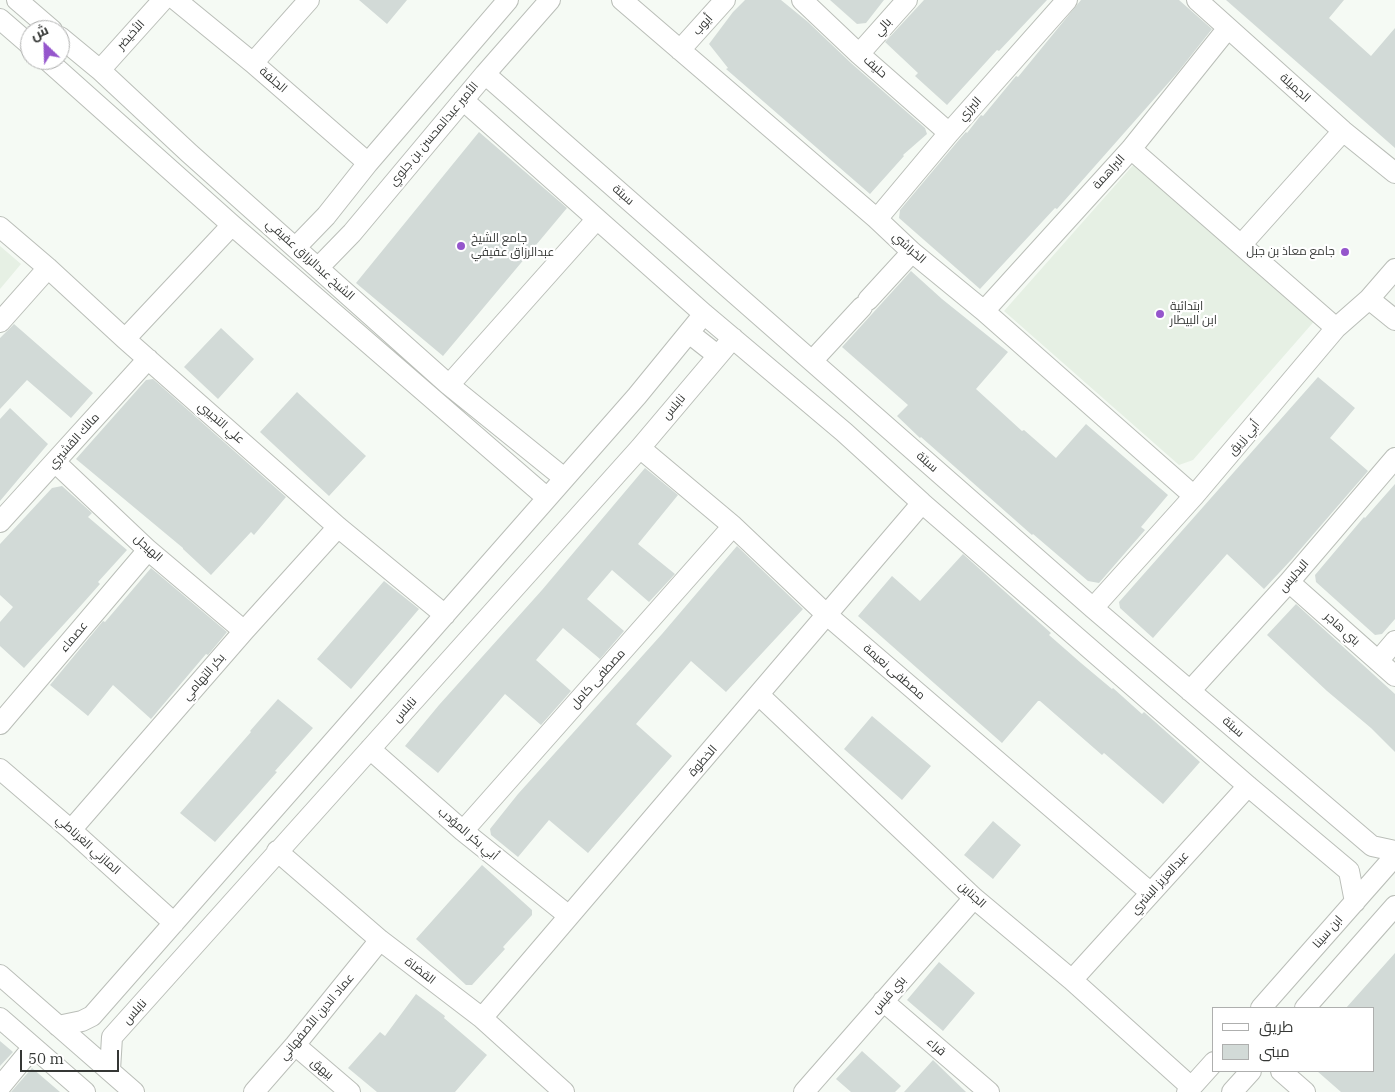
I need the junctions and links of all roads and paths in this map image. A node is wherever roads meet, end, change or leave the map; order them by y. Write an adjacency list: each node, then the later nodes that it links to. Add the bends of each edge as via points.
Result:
1 (16, 0): 14 (street)
2 (163, 0): 23 (street, الأخيضر)
3 (176, 0): 21 (street, الجلفة)
4 (309, 0): 21 (street)
5 (622, 0): 19 (street, الخراشي)
6 (725, 0): 19 (street, أيوب)
7 (802, 0): 20 (street, حليف)
8 (907, 0): 20 (street, بالي)
9 (1067, 0): 27 (street, البرزي)
10 (1197, 0): 16 (street, الجميلة)
11 (505, 3): 15 (street); 29 (street)
12 (539, 4): 15 (street, الأمير عبدالمحسن بن جلوي)
13 (0, 19): 17 (street)
14 (40, 20)
15 (526, 26): 24 (street, الأمير عبدالمحسن بن جلوي)
16 (1228, 28): 26 (street, الجميلة); 28 (street, البراهمة)
17 (20, 36)
18 (70, 45): 23 (street, الشيخ عبدالرزاق عفيفي)
19 (680, 50): 33 (street, الخراشي)
20 (859, 54): 27 (street, حليف)
21 (253, 63): 29 (street, الجلفة)
22 (58, 70): 34 (street, الشيخ عبدالرزاق عفيفي)
23 (100, 70): 38 (street, الشيخ عبدالرزاق عفيفي)
24 (485, 74): 25 (street, الأمير عبدالمحسن بن جلوي); 54 (street, سبتة)
25 (462, 100): 32 (street); 36 (street, الأمير عبدالمحسن بن جلوي)
26 (1343, 131): 30 (street, الجميلة); 37 (street)
27 (949, 133): 33 (street, البرزي)
28 (1131, 149): 37 (street); 44 (street, البراهمة)
29 (368, 162): 31 (street)
30 (1395, 173)
31 (326, 216): 36 (street, via 329,234); 38 (street)
32 (596, 220): 45 (street); 55 (street)
33 (877, 220): 39 (street, الخراشي)
34 (232, 225): 51 (street); 63 (street, الشيخ عبدالرزاق عفيفي)
35 (0, 228): 40 (street, علي التجيبي)
36 (352, 233): 41 (street, الأمير عبدالمحسن بن جلوي)
37 (1241, 245): 48 (street)
38 (296, 247): 41 (street, الشيخ عبدالرزاق عفيفي)
39 (912, 252): 44 (street, الخراشي); 54 (street)
40 (48, 268): 47 (street); 51 (street, علي التجيبي)
41 (318, 268): 55 (street, الشيخ عبدالرزاق عفيفي)
42 (1395, 269): 43 (street, أبي زريق)
43 (1369, 299): 46 (street); 48 (street, أبي زريق)
44 (984, 311): 64 (street, الخراشي)
45 (704, 314): 49 (street); 50 (street)
46 (1395, 320)
47 (0, 322)
48 (1336, 328): 64 (street, أبي زريق)
49 (688, 333): 52 (street); 62 (street)
50 (732, 338): 52 (street, نابلس); 57 (street)
51 (125, 339): 53 (street, علي التجيبي)
52 (717, 356): 58 (street, نابلس)
53 (148, 359): 60 (street, مالك القشيري); 69 (street, علي التجيبي)
54 (813, 360): 56 (street, سبتة)
55 (450, 385): 61 (street, الشيخ عبدالرزاق عفيفي)
56 (872, 414): 57 (street); 72 (street, سبتة)
57 (850, 438): 66 (street)
58 (640, 448): 68 (street, مصطفى نعيمة); 82 (street, نابلس)
59 (1395, 458): 71 (street, البدليس)
60 (55, 462): 67 (street, مالك القشيري); 70 (street, الهيجل)
61 (545, 462): 62 (street, الشيخ عبدالرزاق عفيفي); 63 (street, via 545,480)
62 (564, 478): 65 (street)
63 (529, 483): 65 (street, الشيخ عبدالرزاق عفيفي)
64 (1194, 496): 72 (street, أبي زريق)
65 (546, 497): 73 (street)
66 (922, 503): 74 (street, الخطوة); 84 (street)
67 (0, 522)
68 (733, 526): 74 (street, مصطفى نعيمة); 86 (street, مصطفى كامل)
69 (338, 527): 73 (street, علي التجيبي); 75 (street, بكر التهامي)
70 (148, 550): 75 (street, الهيجل); 81 (street, عصماء)
71 (1289, 582): 77 (street, بني هاجر); 79 (street, البدليس)
72 (1094, 608): 79 (street, سبتة)
73 (445, 615): 97 (street)
74 (827, 615): 80 (street, الخطوة); 92 (street, مصطفى نعيمة)
75 (244, 631): 85 (street, بكر التهامي)
76 (1395, 641): 77 (street)
77 (1378, 661): 78 (street, بني هاجر)
78 (1395, 676)
79 (1190, 690): 87 (street, سبتة)
80 (760, 695): 93 (street, الجناين); 96 (street, الخطوة)
81 (0, 724)
82 (370, 750): 86 (street, أبي بكر المؤدب); 89 (street, نابلس)
83 (0, 769): 85 (street, المازني الغرناطي)
84 (1248, 786): 91 (street); 92 (street, عبدالعزيز البشري)
85 (71, 830): 97 (street, المازني الغرناطي)
86 (463, 831): 96 (street, أبي بكر المؤدب)
87 (1372, 846): 88 (street); 91 (street)
88 (1395, 850)
89 (277, 851): 98 (street, القضاة); 108 (street, نابلس)
90 (1395, 856): 94 (street, ابن سينا)
91 (1349, 871): 94 (street)
92 (1151, 893): 100 (street, عبدالعزيز البشري)
93 (974, 898): 100 (street, الجناين); 101 (street, بني قيس)
94 (1355, 902): 102 (street, ابن سينا)
95 (1395, 906): 103 (street)
96 (569, 916): 106 (street, الخطوة)
97 (174, 923): 104 (street)
98 (380, 940): 106 (street, القضاة); 109 (street, عماد الدين الأصفهاني)
99 (0, 975): 107 (street)
100 (1072, 980): 116 (street, الجناين)
101 (883, 1001): 122 (street, بني قيس); 123 (street, قراء)
102 (1262, 1007)
103 (1306, 1007)
104 (92, 1016): 107 (street); 108 (street)
105 (0, 1018): 110 (street)
106 (482, 1018): 121 (street, القضاة)
107 (58, 1026): 112 (street)
108 (112, 1037): 112 (street)
109 (295, 1045): 119 (street, عماد الدين الأصفهاني); 120 (street, بيهق)
110 (33, 1047): 115 (street); 117 (street)
111 (1212, 1064): 116 (street)
112 (110, 1070): 118 (street)
113 (1250, 1072): 124 (street)
114 (1282, 1072): 125 (street)
115 (0, 1087)
116 (1189, 1090)
117 (86, 1092)
118 (134, 1092)
119 (254, 1092)
120 (350, 1092)
121 (564, 1092)
122 (804, 1092)
123 (987, 1092)
124 (1232, 1092)
125 (1305, 1092)

